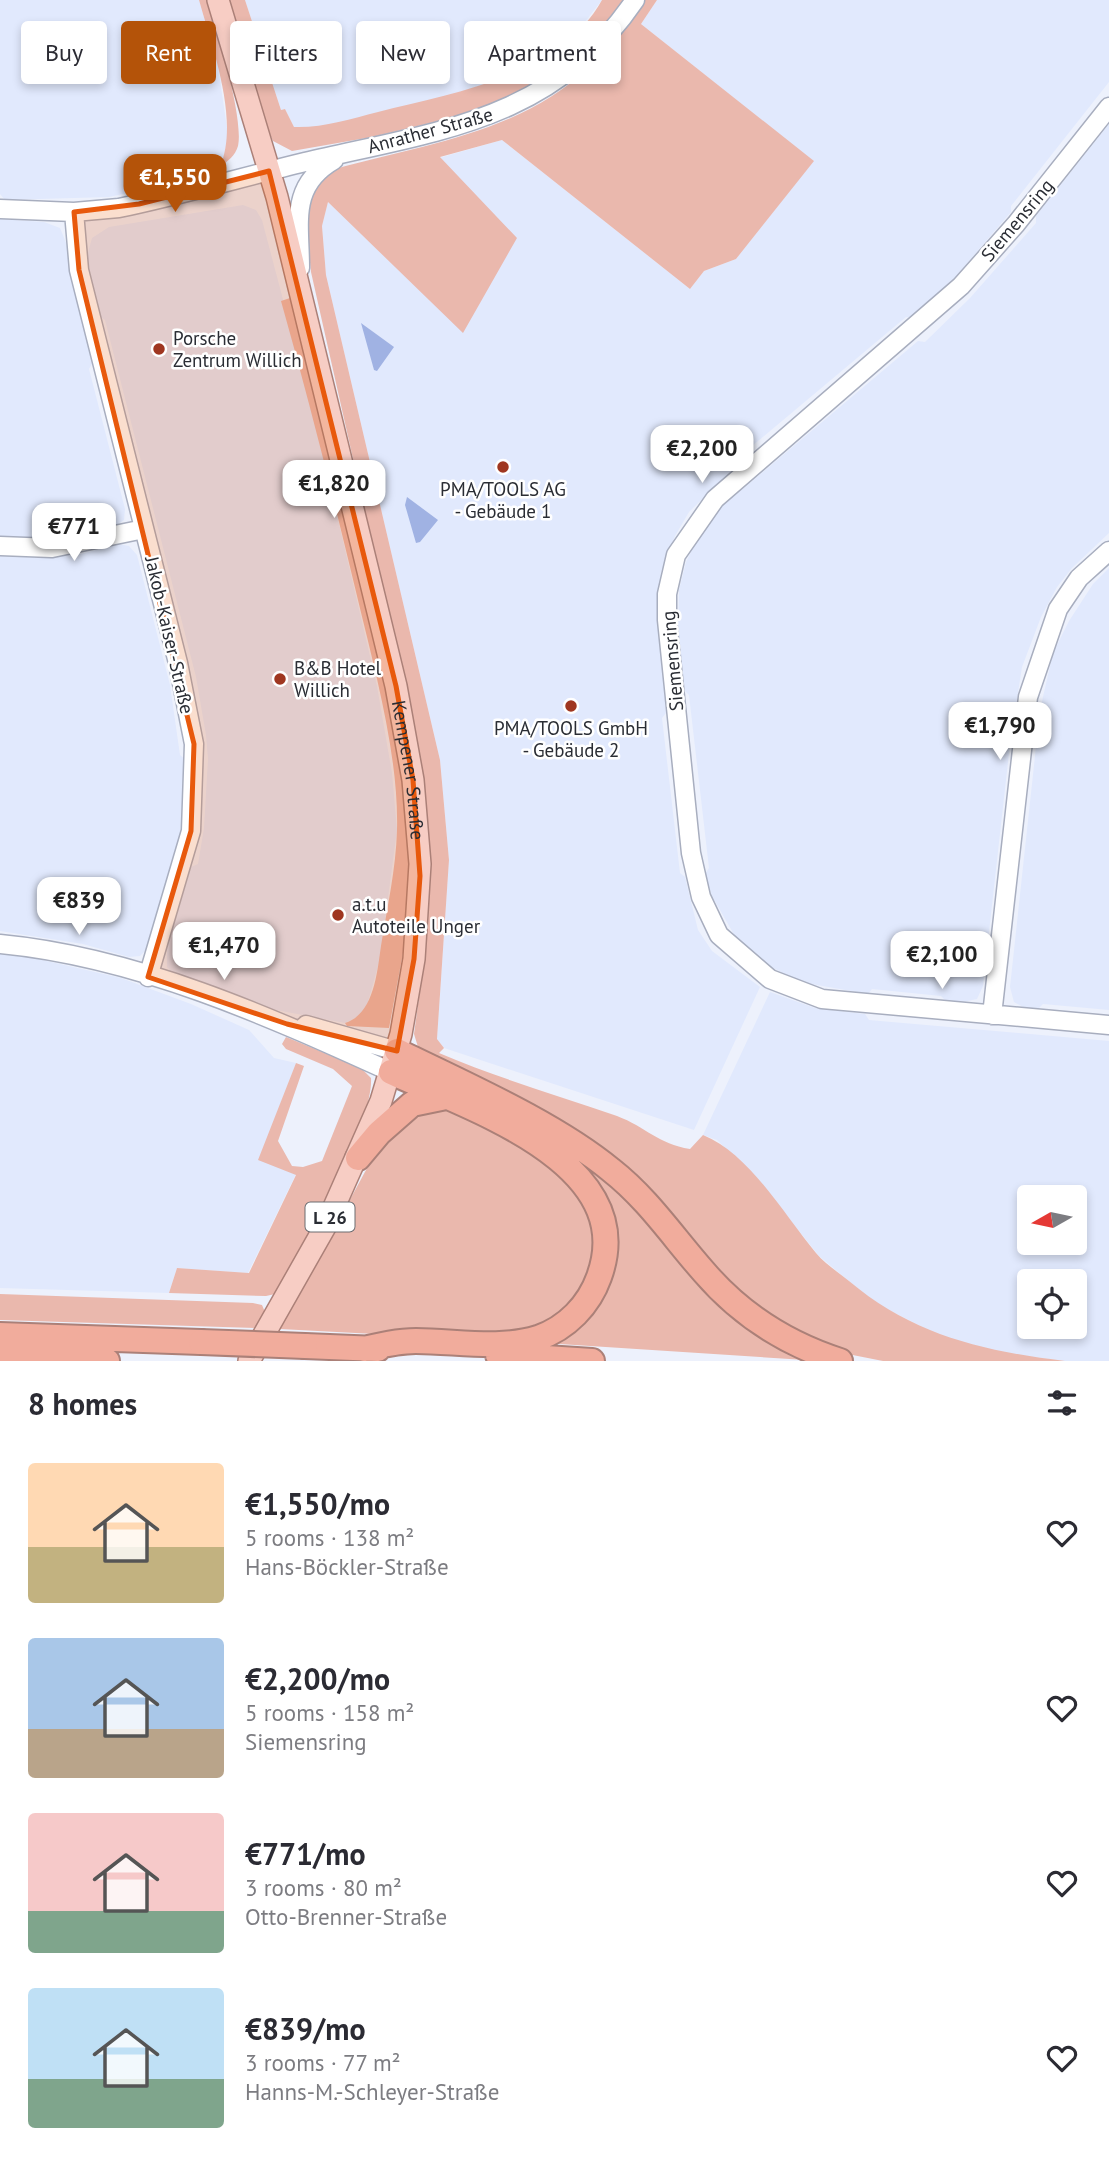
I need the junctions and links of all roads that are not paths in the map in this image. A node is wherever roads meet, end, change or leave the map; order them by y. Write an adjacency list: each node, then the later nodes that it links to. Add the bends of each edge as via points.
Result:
1 (218, 0): 5 (main road, Kempener Straße / L 26)
2 (635, 0): 4 (street, Anrather Straße, via 598,49 544,90 485,117)
3 (1109, 107): 14 (street, Siemensring, via 961,286 715,499 676,555 667,594 691,853 701,897 719,935 770,979 822,999)
4 (349, 152): 5 (street, Anrather Straße); 8 (street, via 316,173 301,195)
5 (269, 171): 7 (street, Anrather Straße, via 139,204); 8 (main road, Kempener Straße / L 26)
6 (0, 209): 7 (street, Anrather Straße)
7 (74, 212): 9 (street, Jakob-Kaiser-Straße, via 79,270)
8 (300, 292): 16 (main road, Kempener Straße / L 26, via 396,686 412,780 420,876 414,959)
9 (145, 529): 10 (street, via 52,548); 13 (street, Jakob-Kaiser-Straße, via 195,753 191,831)
10 (0, 546)
11 (1109, 551): 14 (street, via 1079,578 1058,609 1028,697)
12 (0, 944): 13 (street, via 66,954)
13 (148, 976): 16 (street, via 287,1024 341,1033)
14 (992, 1015): 15 (street, Siemensring)
15 (1109, 1025)
16 (394, 1062): 17 (highway); 18 (main road, Kempener Straße / L 26); 25 (highway, via 565,1138 597,1159 649,1205 709,1279 742,1309 785,1338)
17 (446, 1097): 18 (highway, via 412,1104); 20 (highway, via 541,1146 571,1167 601,1213 602,1268 578,1313 537,1338 497,1343 403,1341)
18 (358, 1158): 23 (main road, Kempener Straße / L 26)
19 (0, 1335): 20 (highway, bridge)
20 (364, 1349): 24 (highway)
21 (0, 1357): 22 (highway)
22 (107, 1361)
23 (249, 1361)
24 (592, 1361)
25 (840, 1361)

